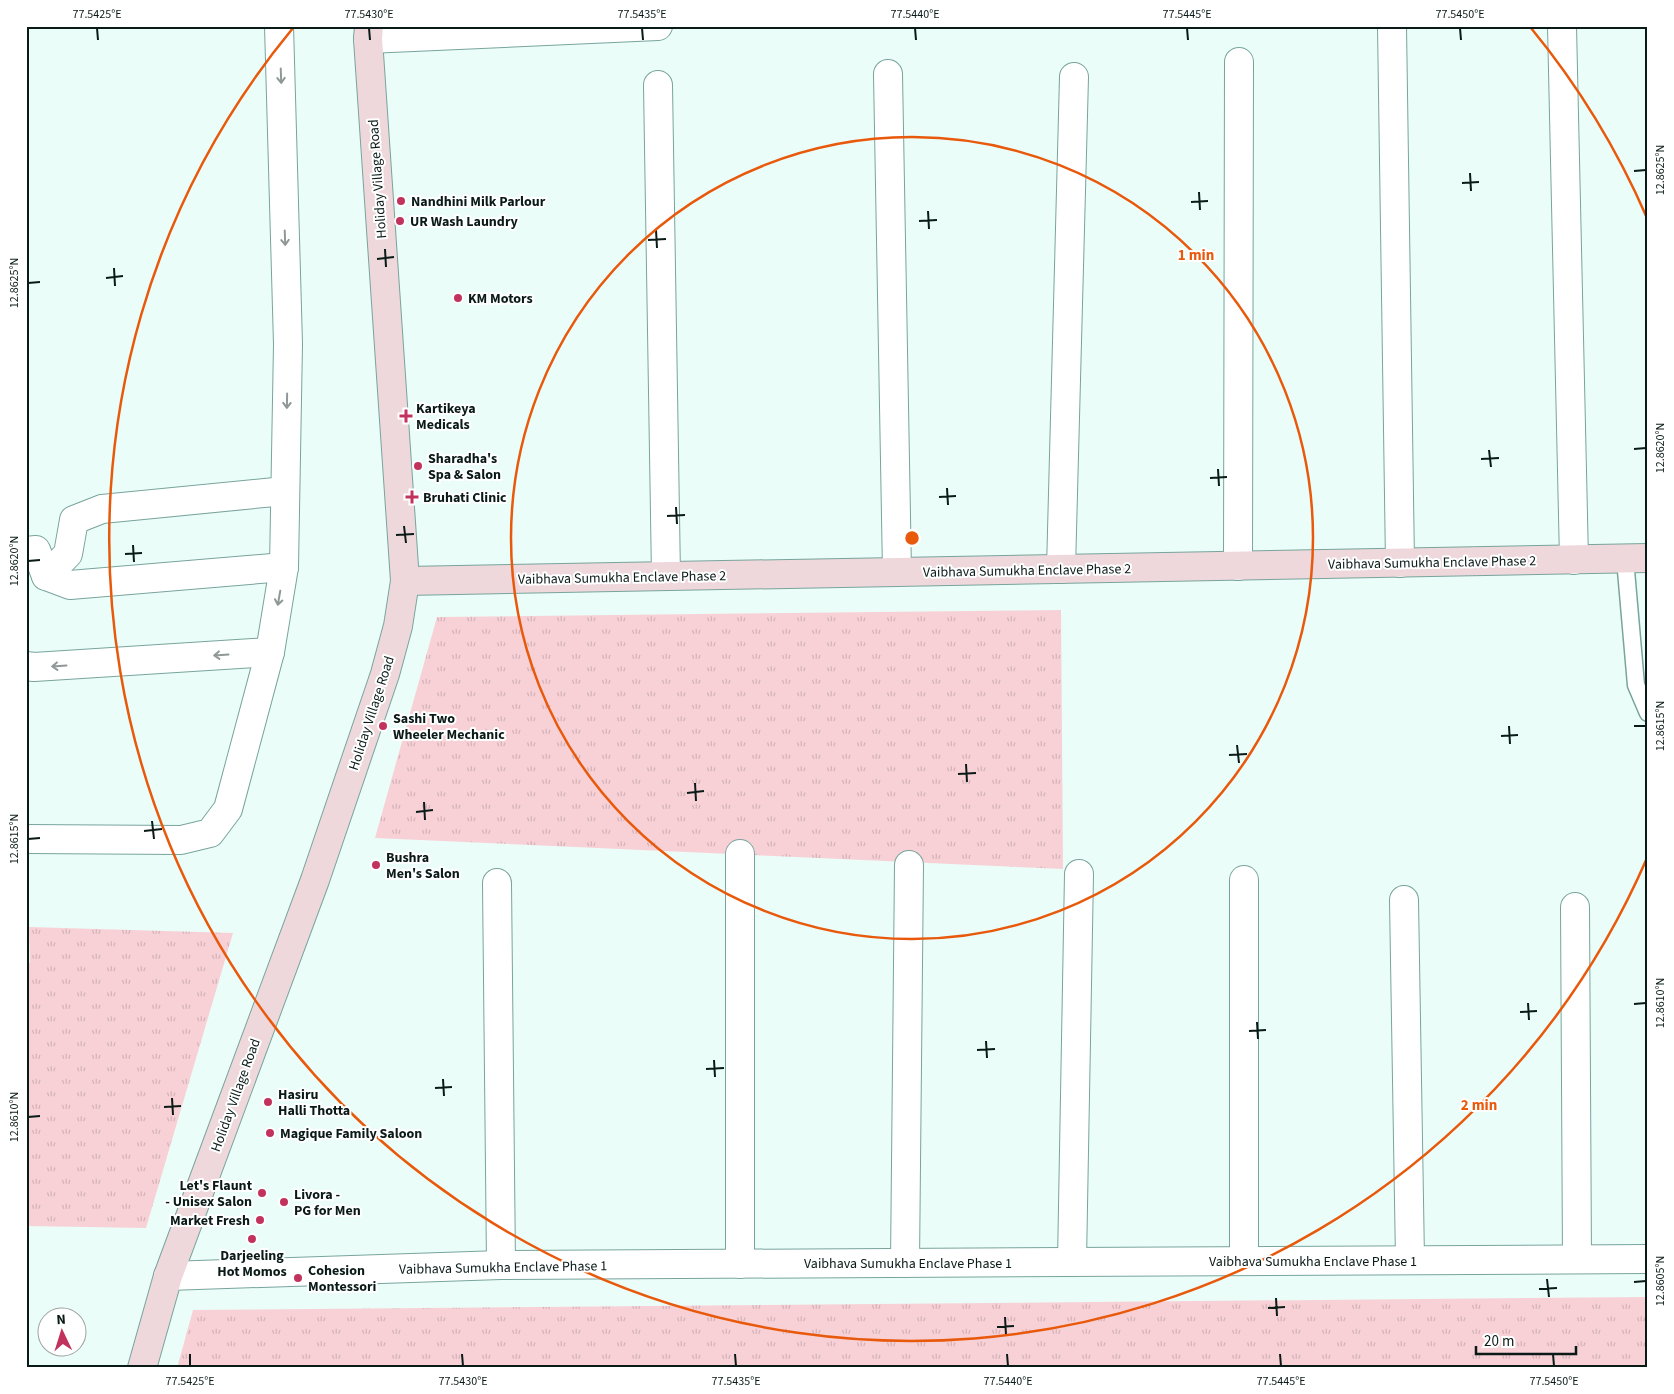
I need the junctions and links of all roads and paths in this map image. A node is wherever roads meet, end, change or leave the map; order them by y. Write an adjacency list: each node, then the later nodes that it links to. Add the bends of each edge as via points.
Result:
1 (279, 26): 10 (street, one-way to 10, via 288,344)
2 (658, 26): 5 (street)
3 (1392, 26): 14 (street)
4 (1562, 26): 13 (street)
5 (368, 33): 21 (street, Holiday Village Road)
6 (1239, 62): 15 (street)
7 (888, 74): 18 (street)
8 (1074, 77): 17 (street)
9 (658, 84): 20 (street)
10 (285, 491): 16 (street); 19 (street, via 102,509 74,520 68,554)
11 (26, 551): 19 (street, via 36,550)
12 (1636, 558): 13 (street, Vaibhava Sumukha Enclave Phase 2); 24 (lane, via 1627,599 1636,685)
13 (1574, 560): 14 (street, Vaibhava Sumukha Enclave Phase 2)
14 (1400, 563): 15 (street, Vaibhava Sumukha Enclave Phase 2)
15 (1238, 566): 17 (street, Vaibhava Sumukha Enclave Phase 2)
16 (284, 568): 19 (street, via 70,585); 22 (street, one-way to 22)
17 (1061, 569): 18 (street, Vaibhava Sumukha Enclave Phase 2)
18 (897, 572): 20 (street, Vaibhava Sumukha Enclave Phase 2)
19 (46, 576)
20 (666, 576): 21 (street, Vaibhava Sumukha Enclave Phase 2)
21 (406, 581): 41 (street, Holiday Village Road, via 385,674 315,880)
22 (270, 652): 23 (street, one-way to 23); 25 (street, via 228,809 210,833 181,840)
23 (26, 666)
24 (1648, 713)
25 (26, 839)
26 (740, 854): 39 (street)
27 (909, 865): 38 (street)
28 (1079, 874): 37 (street)
29 (1244, 880): 36 (street)
30 (497, 883): 40 (street)
31 (1404, 900): 35 (street)
32 (1575, 907): 33 (street)
33 (1576, 1259): 34 (street, Vaibhava Sumukha Enclave Phase 1); 35 (street, Vaibhava Sumukha Enclave Phase 1)
34 (1648, 1259)
35 (1410, 1260): 36 (street, Vaibhava Sumukha Enclave Phase 1)
36 (1244, 1261): 37 (street, Vaibhava Sumukha Enclave Phase 1)
37 (1072, 1262): 38 (street, Vaibhava Sumukha Enclave Phase 1)
38 (905, 1263): 39 (street, Vaibhava Sumukha Enclave Phase 1)
39 (740, 1264): 40 (street, Vaibhava Sumukha Enclave Phase 1)
40 (501, 1265): 41 (street, Vaibhava Sumukha Enclave Phase 1)
41 (168, 1276): 42 (street, Holiday Village Road)
42 (142, 1368)

